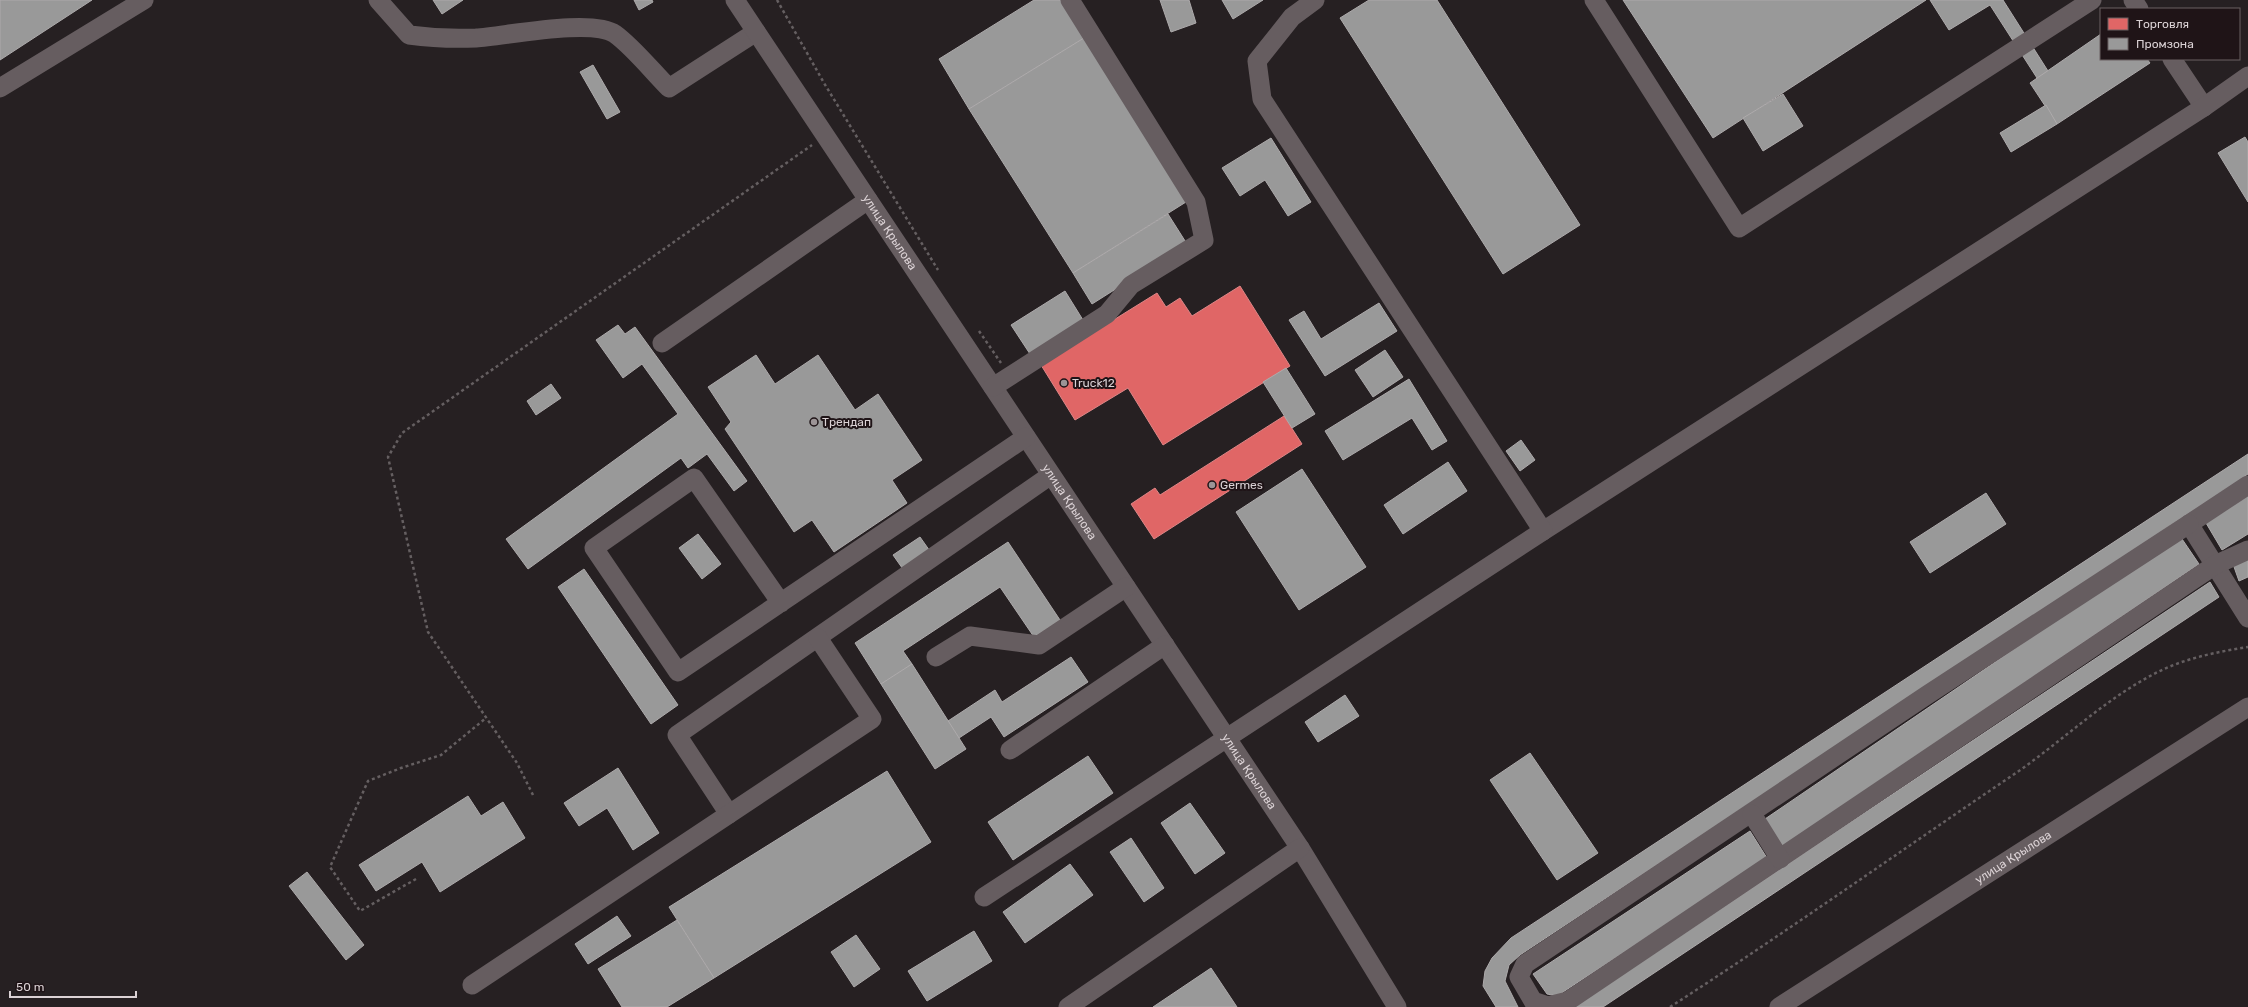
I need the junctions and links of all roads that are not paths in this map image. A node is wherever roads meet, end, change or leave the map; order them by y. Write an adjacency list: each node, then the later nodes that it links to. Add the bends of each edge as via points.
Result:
1 (144, 0): 11 (street)
2 (378, 0): 8 (street, via 409,35 437,39 476,38 570,28 596,28 614,33 669,88)
3 (735, 0): 8 (street, улица Крылова)
4 (1070, 0): 15 (street, via 1196,202 1204,240 1131,285 1107,314)
5 (1316, 0): 20 (street, via 1292,17 1257,61 1262,99)
6 (1594, 0): 7 (street, via 1739,228)
7 (2092, 0)
8 (756, 32): 13 (street, улица Крылова)
9 (2173, 60): 12 (street)
10 (2248, 76): 12 (street)
11 (0, 88)
12 (2204, 107): 20 (street)
13 (868, 200): 14 (street); 15 (street, улица Крылова)
14 (662, 343)
15 (993, 388): 16 (street, улица Крылова)
16 (1026, 438): 17 (street, улица Крылова); 24 (street)
17 (1051, 475): 23 (street, улица Крылова); 26 (street)
18 (2248, 486): 19 (street)
19 (2189, 524): 22 (street); 33 (street, via 1927,695)
20 (1543, 531): 30 (street)
21 (2248, 550): 22 (street)
22 (2215, 565): 25 (street); 35 (street)
23 (1126, 588): 27 (street, улица Крылова); 28 (street, via 1039,645 970,636)
24 (781, 603): 24 (street, via 678,672 594,548 694,478)
25 (2248, 618)
26 (818, 638): 32 (street, via 677,736); 32 (street, via 872,719)
27 (1165, 645): 30 (street, улица Крылова); 31 (street)
28 (936, 657)
29 (2248, 707): 38 (street, улица Крылова)
30 (1226, 737): 34 (street, улица Крылова); 36 (street)
31 (1010, 750)
32 (729, 814): 37 (street)
33 (1752, 814): 35 (street); 35 (street, via 1525,964 1519,977 1533,1001 1548,1006 1568,1001)
34 (1300, 848): 39 (street); 40 (street, улица Крылова)
35 (1780, 859)
36 (984, 897)
37 (472, 985)
38 (1782, 1006)
39 (1068, 1007)
40 (1397, 1007)

